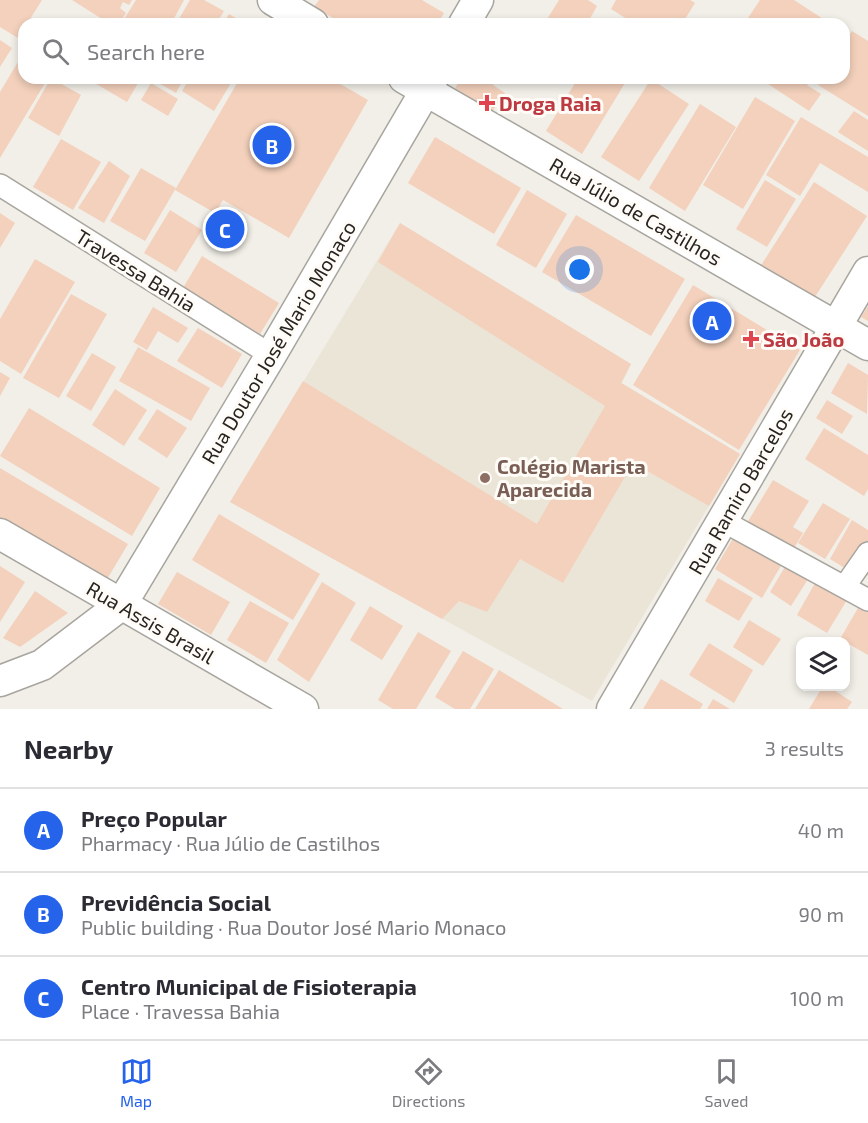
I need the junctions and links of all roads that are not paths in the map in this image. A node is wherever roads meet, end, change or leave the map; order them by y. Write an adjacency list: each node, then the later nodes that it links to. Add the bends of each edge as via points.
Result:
1 (273, 0): 3 (street)
2 (478, 0): 4 (street)
3 (304, 18)
4 (468, 18)
5 (420, 84): 11 (street, Rua Doutor José Mario Monaco)
6 (424, 84): 9 (street, Rua Júlio de Castilhos)
7 (0, 185): 11 (street, Travessa Bahia)
8 (868, 272): 9 (street, Rua Ramiro Barcelos)
9 (836, 325): 10 (street, Rua Júlio de Castilhos); 12 (street, Rua Ramiro Barcelos)
10 (868, 345)
11 (271, 355): 17 (street, Rua Doutor José Mario Monaco)
12 (723, 521): 15 (street); 20 (street, Rua Ramiro Barcelos)
13 (0, 534): 17 (street, Rua Assis Brasil)
14 (868, 554): 15 (street)
15 (845, 586): 16 (street)
16 (868, 600)
17 (121, 605): 18 (street, via 42,664); 19 (street, Rua Assis Brasil)
18 (0, 681)
19 (303, 709)
20 (612, 709)

